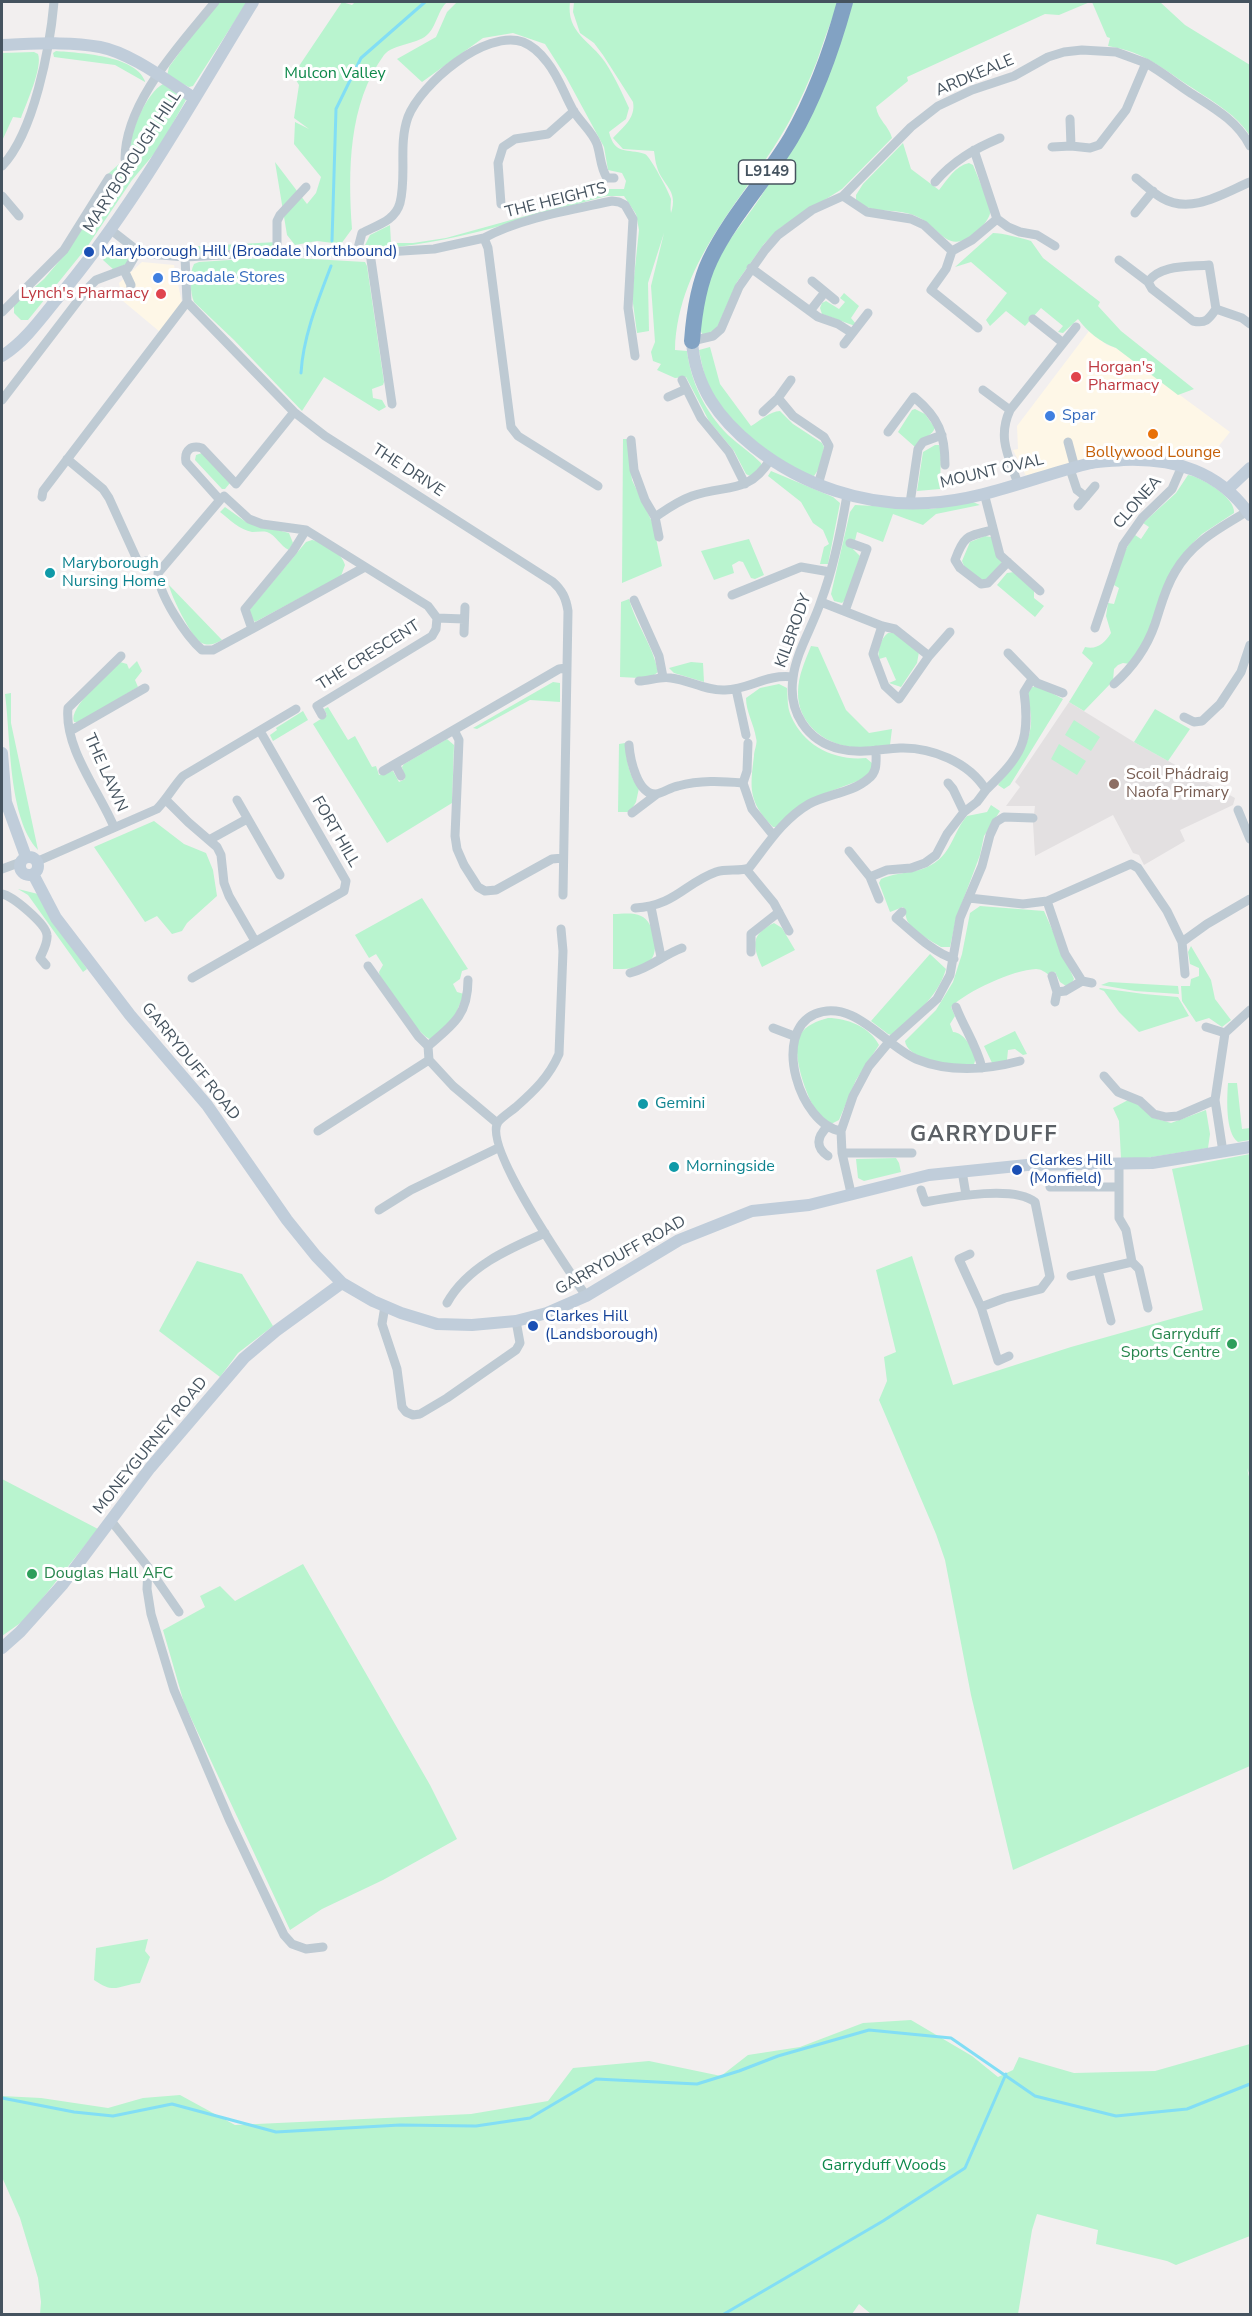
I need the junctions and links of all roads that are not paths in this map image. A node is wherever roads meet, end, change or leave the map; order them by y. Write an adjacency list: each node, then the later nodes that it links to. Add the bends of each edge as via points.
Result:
1 (54, 2): 5 (street)
2 (215, 2): 8 (street)
3 (253, 2): 9 (street, MARYBOROUGH HILL)
4 (845, 2): 59 (highway, L9149, via 815,90 790,138 709,262 699,292)
5 (48, 44): 6 (street); 8 (street, via 100,47); 18 (street, via 31,113)
6 (2, 45)
7 (1146, 63): 13 (street, via 1126,110 1099,145); 14 (street, ARDKEALE, via 1228,118); 27 (street, ARDKEALE, via 1116,52 1082,50 1048,57 1014,76 972,90 927,114)
8 (159, 75): 9 (street); 17 (street, via 136,112 125,144)
9 (194, 98): 32 (street, MARYBOROUGH HILL)
10 (574, 111): 20 (street, via 596,143 602,170 607,178); 28 (street, via 548,134 515,139 503,147 498,163); 38 (street, via 548,63 536,49 523,42 494,43 467,56 441,74 422,93 411,112 403,140 399,204 389,221 362,233)
11 (1070, 119): 13 (street)
12 (1000, 138): 16 (street)
13 (1071, 146): 15 (street)
14 (1251, 146)
15 (1052, 147)
16 (974, 150): 22 (street, via 947,168); 31 (street)
17 (125, 159)
18 (2, 166)
19 (109, 178): 52 (street, via 64,250)
20 (614, 178)
21 (1136, 178): 25 (street)
22 (935, 182)
23 (1251, 182): 25 (street, via 1205,202 1188,204 1174,204)
24 (306, 187): 37 (street, via 277,221)
25 (1153, 191): 29 (street)
26 (2, 196): 30 (street)
27 (843, 196): 36 (street, via 867,212 924,225); 42 (street, ARDKEALE, via 792,222)
28 (501, 204)
29 (1136, 213)
30 (19, 216)
31 (997, 219): 34 (street); 36 (street)
32 (111, 230): 35 (street); 62 (street, MARYBOROUGH HILL, via 27,335)
33 (484, 238): 39 (street, THE HEIGHTS, via 434,249); 63 (street, THE HEIGHTS, via 559,213 612,201 625,205 633,219 628,308); 87 (street, via 511,427 518,436)
34 (1055, 246)
35 (138, 251): 40 (street, THE HEIGHTS); 43 (street)
36 (952, 251): 57 (street, via 946,269 931,290)
37 (277, 252): 38 (street, THE HEIGHTS); 40 (street, THE HEIGHTS)
38 (357, 252): 39 (street, THE HEIGHTS)
39 (370, 253): 69 (street)
40 (190, 256): 49 (street)
41 (1119, 260): 45 (street)
42 (751, 267): 51 (street); 59 (street, ARDKEALE, via 721,329 714,336)
43 (124, 270): 47 (street); 68 (street, via 96,280)
44 (812, 281): 46 (street)
45 (1148, 282): 50 (street, via 1192,321 1208,321); 50 (street, via 1162,270 1209,265)
46 (825, 292): 48 (street); 51 (street)
47 (130, 293)
48 (835, 300)
49 (190, 305): 71 (street, THE DRIVE); 77 (street)
50 (1216, 309): 55 (street)
51 (810, 311): 58 (street)
52 (2, 312)
53 (868, 313): 58 (street)
54 (1034, 319): 60 (street)
55 (1251, 324)
56 (1076, 327): 60 (street)
57 (978, 328)
58 (852, 333): 61 (street)
59 (692, 341): 78 (street, MOUNT OVAL / L9149, via 698,375 708,400 722,418)
60 (1062, 342): 70 (street)
61 (844, 344)
62 (2, 356)
63 (635, 357)
64 (791, 380): 67 (street)
65 (983, 390): 70 (street)
66 (668, 397): 84 (street, via 684,384 701,418 729,452)
67 (778, 399): 72 (street); 86 (street, via 793,416 824,437 829,446)
68 (2, 400)
69 (392, 404)
70 (1010, 410): 85 (street, via 1003,436)
71 (294, 412): 83 (street); 124 (street, THE DRIVE, via 553,582 561,590 568,611)
72 (763, 412)
73 (888, 432): 74 (street, via 917,393)
74 (942, 435): 79 (street); 95 (street, via 923,442 918,449)
75 (631, 440): 98 (street, via 634,470)
76 (1068, 442): 82 (street)
77 (67, 459): 93 (street); 103 (street, via 109,498 139,564)
78 (770, 460): 84 (street, via 759,476); 86 (street, MOUNT OVAL / L9149)
79 (945, 465)
80 (1182, 466): 82 (street, MOUNT OVAL / L9149, via 1136,460 1093,463); 89 (street, MOUNT OVAL / L9149, via 1207,475); 116 (street, CLONEA, via 1172,489 1142,518 1123,545)
81 (1251, 468): 89 (street)
82 (1073, 469): 85 (street, MOUNT OVAL / L9149); 92 (street, via 1077,490)
83 (236, 484): 94 (street); 94 (street, THE CRESCENT, via 202,448 188,449 186,462)
84 (745, 484): 98 (street, via 693,496)
85 (1018, 484): 90 (street, MOUNT OVAL / L9149)
86 (818, 485): 91 (street, MOUNT OVAL / L9149)
87 (598, 486)
88 (1095, 486): 92 (street)
89 (1228, 489): 97 (street, MOUNT OVAL / L9149)
90 (984, 493): 95 (street, MOUNT OVAL / L9149, via 958,500); 100 (street)
91 (847, 495): 95 (street, MOUNT OVAL / L9149); 106 (street, KILBRODY)
92 (1086, 496): 96 (street)
93 (42, 497)
94 (222, 498): 99 (street, THE CRESCENT, via 262,524); 117 (street, via 158,573 158,580 174,613 202,650 213,650)
95 (910, 503)
96 (1078, 506)
97 (1249, 513): 129 (street, via 1194,546 1176,571 1141,653)
98 (655, 517): 101 (street)
99 (306, 530): 105 (street, THE CRESCENT); 117 (street, via 245,609)
100 (992, 530): 104 (street, via 1000,555); 104 (street, via 968,536 956,560 960,568 981,584 988,583)
101 (659, 537)
102 (850, 543): 112 (street, via 867,549)
103 (146, 561)
104 (1008, 562): 107 (street)
105 (364, 567): 113 (street, THE CRESCENT, via 428,606); 117 (street)
106 (830, 572): 108 (street, KILBRODY, via 801,567); 110 (street, KILBRODY)
107 (1040, 591)
108 (732, 595)
109 (634, 600): 125 (street, via 659,656)
110 (821, 602): 112 (street); 126 (street, KILBRODY)
111 (465, 607): 114 (street)
112 (845, 611): 115 (street)
113 (437, 618): 114 (street, THE CRESCENT); 134 (street, THE CRESCENT, via 436,629 425,642 317,706)
114 (464, 619): 119 (street)
115 (882, 626): 123 (street, via 902,633); 123 (street, via 873,654 885,686 899,699)
116 (1095, 628)
117 (252, 629)
118 (950, 632): 123 (street)
119 (464, 633)
120 (1251, 645): 135 (street, via 1241,672 1220,704 1202,721)
121 (1008, 653): 127 (street)
122 (121, 656): 137 (street, THE LAWN, via 68,708)
123 (929, 656)
124 (566, 668): 136 (street); 162 (street, THE DRIVE)
125 (663, 677): 128 (street); 131 (street, via 710,688)
126 (793, 677): 131 (street, via 771,677); 140 (street, KILBRODY, via 796,715 807,731 824,744 842,750)
127 (1032, 679): 132 (street); 147 (street, via 1024,692 1025,737 1003,773)
128 (639, 681)
129 (1114, 684)
130 (145, 688): 137 (street, THE LAWN)
131 (736, 689): 145 (street, via 747,739)
132 (1063, 693)
133 (296, 709): 138 (street)
134 (322, 716)
135 (1184, 717)
136 (454, 730): 142 (street); 162 (street, via 459,740 456,843 464,866 478,887 496,890 552,859)
137 (70, 731): 156 (street, THE LAWN)
138 (260, 731): 149 (street, via 183,776); 180 (street, FORT HILL, via 345,881 344,891)
139 (629, 744): 148 (street, via 634,773 649,792)
140 (876, 750): 147 (street, KILBRODY, via 902,748 945,757 966,769); 158 (street, via 875,772 869,779 809,804)
141 (2, 753): 163 (street, via 6,802)
142 (395, 764): 143 (street); 144 (street)
143 (383, 771)
144 (401, 776)
145 (743, 783): 148 (street, via 707,781 679,785); 158 (street, via 752,809)
146 (948, 783): 152 (street)
147 (986, 790): 152 (street)
148 (657, 794): 153 (street)
149 (166, 800): 156 (street, via 157,809); 160 (street)
150 (237, 800): 155 (street)
151 (1238, 810): 157 (street)
152 (964, 812): 167 (street, via 936,855 925,863)
153 (632, 813)
154 (1033, 818): 170 (street, via 1004,817 996,822)
155 (247, 819): 160 (street); 166 (street)
156 (114, 827): 163 (street)
157 (1248, 828): 159 (street)
158 (773, 835): 165 (street)
159 (1251, 839)
160 (209, 840): 180 (street, via 221,855 229,896)
161 (849, 851): 167 (street)
162 (563, 858): 169 (street, THE DRIVE)
163 (28, 860): 164 (street); 231 (street, GARRYDUFF ROAD, via 39,867 33,874 56,918 130,1015 207,1105 287,1220)
164 (2, 869)
165 (746, 869): 174 (street, via 716,872); 176 (street)
166 (280, 875)
167 (870, 877): 171 (street)
168 (2, 894): 186 (street, via 44,926 47,942 40,958)
169 (563, 895)
170 (969, 898): 173 (street, via 1023,904); 185 (street, via 960,918)
171 (879, 899)
172 (1251, 899): 181 (street)
173 (1047, 901): 181 (street, via 1131,864 1138,868 1167,911); 193 (street, via 1065,954 1087,982)
174 (651, 907): 175 (street); 184 (street)
175 (635, 908)
176 (779, 912): 179 (street); 183 (street, via 751,934)
177 (902, 912): 185 (street, via 896,918 934,949)
178 (561, 929): 208 (street, via 559,1054 542,1084)
179 (789, 931)
180 (255, 941): 191 (street, FORT HILL)
181 (1182, 942): 189 (street)
182 (682, 948): 184 (street)
183 (751, 952)
184 (661, 957): 188 (street, via 652,966)
185 (954, 959): 201 (street, via 937,999)
186 (46, 965)
187 (368, 966): 202 (street)
188 (630, 973)
189 (1185, 974)
190 (1052, 976): 193 (street)
191 (192, 978)
192 (468, 980): 202 (street, via 460,1015)
193 (1057, 992): 194 (street)
194 (1055, 1002)
195 (956, 1007): 205 (street)
196 (1251, 1010): 199 (street)
197 (1206, 1027): 199 (street)
198 (773, 1028): 200 (street)
199 (1226, 1033): 207 (street)
200 (794, 1036): 201 (street, via 815,1014 831,1012 866,1023); 209 (street, via 795,1074 802,1094 813,1115)
201 (889, 1042): 205 (street, via 932,1065 955,1070); 211 (street, via 858,1086)
202 (428, 1046): 203 (street)
203 (429, 1060): 208 (street); 210 (street)
204 (1020, 1061): 205 (street)
205 (982, 1068)
206 (1104, 1076): 207 (street, via 1118,1092 1166,1117)
207 (1215, 1100): 214 (street)
208 (497, 1123): 213 (street)
209 (827, 1127): 211 (street); 217 (street, via 818,1142)
210 (318, 1131)
211 (841, 1131): 215 (street)
212 (1251, 1147): 214 (street, GARRYDUFF ROAD)
213 (498, 1148): 225 (street); 226 (street)
214 (1223, 1152): 218 (street, GARRYDUFF ROAD)
215 (842, 1153): 216 (street); 223 (street)
216 (912, 1153)
217 (828, 1156)
218 (1119, 1164): 219 (street, GARRYDUFF ROAD, via 1027,1165); 221 (street)
219 (962, 1171): 223 (street, GARRYDUFF ROAD); 224 (street)
220 (1050, 1187): 221 (street)
221 (1119, 1187): 228 (street, via 1119,1218 1126,1230)
222 (921, 1190): 224 (street, via 925,1202)
223 (851, 1193): 232 (street, GARRYDUFF ROAD, via 809,1205 762,1209 738,1216 679,1240)
224 (966, 1195): 235 (street, via 1012,1195 1035,1202 1050,1277 1041,1289)
225 (379, 1210)
226 (545, 1233): 232 (street); 233 (street, via 499,1255 467,1277)
227 (970, 1254): 235 (street, via 959,1259)
228 (1132, 1262): 229 (street); 236 (street, via 1139,1269)
229 (1098, 1270): 230 (street); 238 (street)
230 (1071, 1276)
231 (342, 1283): 234 (street, GARRYDUFF ROAD); 240 (street, MONEYGURNEY ROAD, via 244,1358 150,1468)
232 (586, 1296): 237 (street, GARRYDUFF ROAD)
233 (447, 1303)
234 (385, 1306): 237 (street, GARRYDUFF ROAD, via 437,1324); 237 (street, via 382,1324 397,1369 402,1407 413,1415 447,1398 516,1350 520,1343)
235 (981, 1307): 239 (street, via 998,1361)
236 (1148, 1308)
237 (516, 1321)
238 (1111, 1321)
239 (1009, 1356)
240 (112, 1522): 241 (street); 243 (street, MONEYGURNEY ROAD, via 63,1584)
241 (148, 1567): 242 (street); 244 (street, via 151,1614 174,1690 229,1820 284,1935 292,1944 306,1949)
242 (179, 1612)
243 (2, 1648)
244 (323, 1947)

